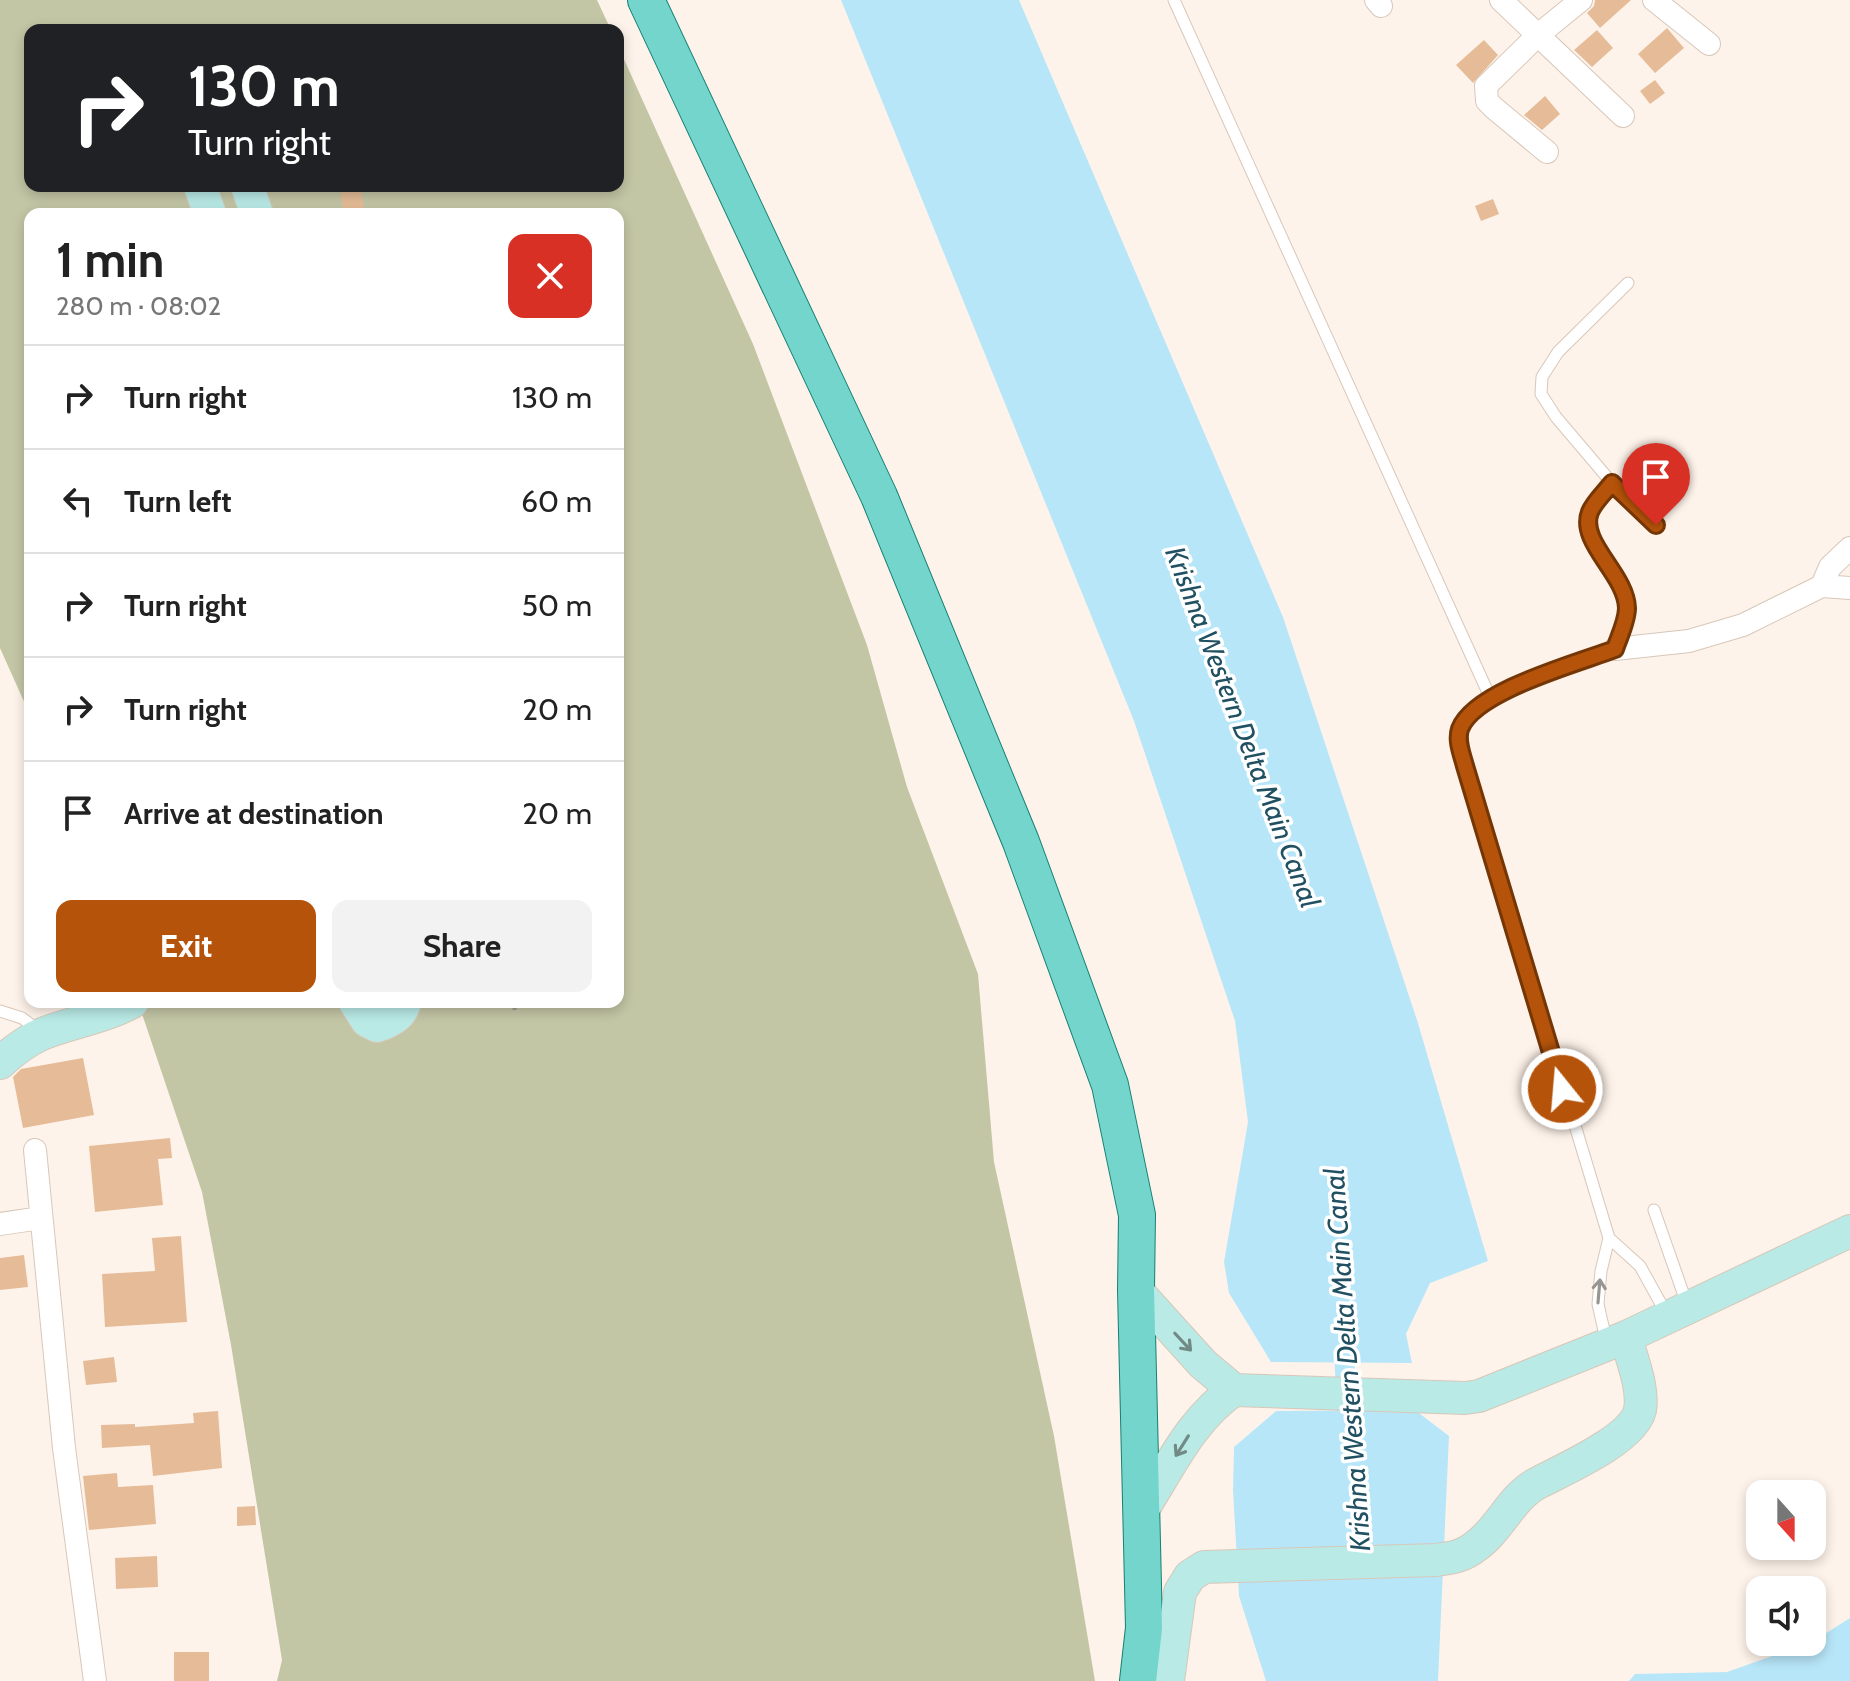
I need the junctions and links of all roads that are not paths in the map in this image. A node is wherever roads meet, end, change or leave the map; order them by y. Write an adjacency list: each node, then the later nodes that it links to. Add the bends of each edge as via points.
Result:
1 (646, 0): 30 (main road, via 879,496 1021,842 1110,1085 1137,1215)
2 (1174, 0): 17 (lane)
3 (1501, 0): 6 (street)
4 (1581, 0): 6 (street)
5 (1654, 0): 7 (street)
6 (1538, 35): 8 (street); 9 (street, via 1496,75 1485,93 1494,108)
7 (1709, 44)
8 (1623, 116)
9 (1547, 152)
10 (1628, 283): 11 (lane, via 1558,352 1542,377 1541,394 1556,417)
11 (1612, 483): 12 (lane); 16 (lane, via 1590,510 1587,524 1627,608)
12 (1656, 525)
13 (1850, 548): 14 (street, via 1830,567)
14 (1822, 586): 15 (street); 16 (street, via 1743,625 1689,641)
15 (1850, 588)
16 (1615, 649): 17 (lane)
17 (1490, 697): 29 (lane, via 1468,717 1459,741)
18 (121, 1008): 22 (street)
19 (359, 1008): 20 (street, via 377,1026 391,1022)
20 (404, 1008)
21 (0, 1011): 22 (lane, via 22,1018)
22 (43, 1034): 23 (street)
23 (0, 1063)
24 (35, 1150): 26 (street)
25 (1654, 1210): 31 (lane)
26 (41, 1218): 27 (street); 35 (street)
27 (0, 1224)
28 (1850, 1231): 31 (street)
29 (1609, 1238): 31 (lane); 32 (lane, one-way to 29, via 1598,1304)
30 (1136, 1290): 33 (street, one-way to 33, via 1203,1364); 34 (main road)
31 (1678, 1312): 32 (street)
32 (1616, 1341): 33 (street, via 1493,1392 1465,1398); 37 (street, via 1639,1390 1640,1411 1629,1427 1578,1464 1520,1497 1479,1545 1459,1557 1436,1560 1204,1567 1180,1592)
33 (1242, 1389): 34 (street, one-way to 34, via 1214,1404 1197,1423)
34 (1141, 1512): 36 (main road, via 1144,1628)
35 (95, 1681)
36 (1138, 1681)
37 (1168, 1681)

